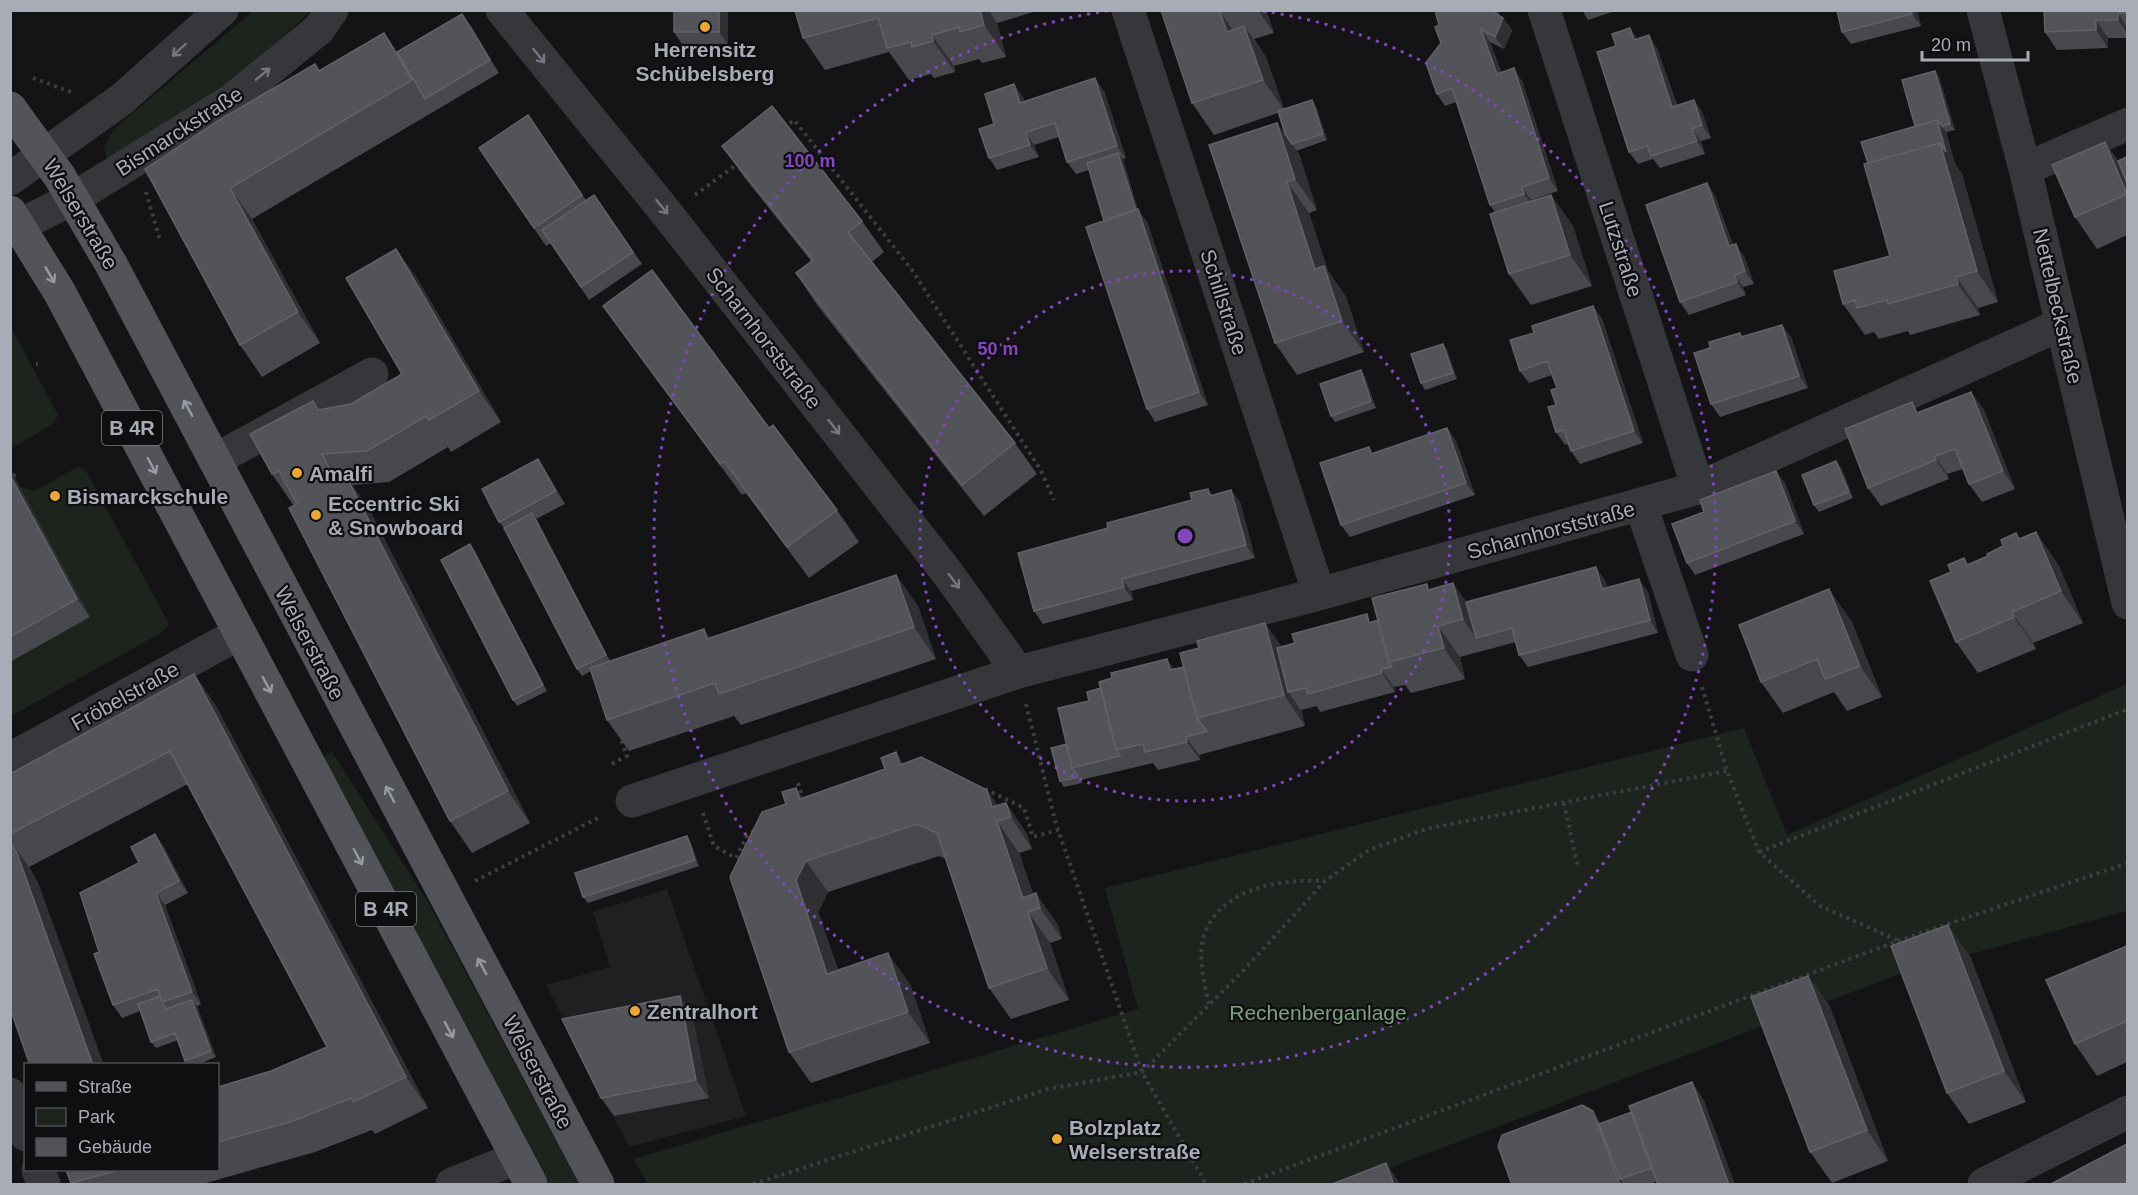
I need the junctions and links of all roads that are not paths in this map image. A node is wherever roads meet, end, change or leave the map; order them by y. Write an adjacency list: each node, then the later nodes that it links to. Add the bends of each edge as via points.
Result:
1 (222, 10): 9 (street, one-way to 9, via 123,99)
2 (332, 10): 12 (street, Bismarckstraße, one-way to 2, via 232,100 319,29)
3 (502, 10): 23 (street, Scharnhorststraße, one-way to 23, via 953,580)
4 (1128, 10): 19 (street, Schillstraße)
5 (1544, 10): 17 (street, Lutzstraße)
6 (1983, 10): 10 (street, Nettelbeckstraße)
7 (10, 108): 9 (main road, Welserstraße / B 4R)
8 (2127, 124): 10 (street)
9 (46, 155): 11 (street); 12 (main road, Welserstraße / B 4R)
10 (2025, 169): 14 (street, Nettelbeckstraße)
11 (10, 179)
12 (74, 198): 13 (street, Bismarckstraße); 16 (main road, Welserstraße / B 4R, one-way to 12)
13 (14, 222): 21 (main road, B 4R, one-way to 21, via 60,293)
14 (2062, 324): 17 (street, Scharnhorststraße); 20 (street, Nettelbeckstraße)
15 (372, 374): 16 (street)
16 (215, 460): 33 (main road, Welserstraße / B 4R, one-way to 16)
17 (1698, 488): 18 (street, Scharnhorststraße)
18 (1641, 506): 19 (street, Scharnhorststraße); 22 (street)
19 (1318, 594): 23 (street, Scharnhorststraße)
20 (2127, 603)
21 (240, 633): 24 (street, Fröbelstraße); 30 (main road, B 4R, one-way to 30)
22 (1692, 655)
23 (1018, 672): 25 (street, Scharnhorststraße)
24 (10, 759)
25 (632, 801)
26 (10, 1094): 28 (street)
27 (2127, 1112): 34 (street)
28 (24, 1130)
29 (38, 1171): 31 (street)
30 (524, 1171): 32 (street)
31 (44, 1185)
32 (452, 1185)
33 (598, 1185)
34 (1984, 1185)

